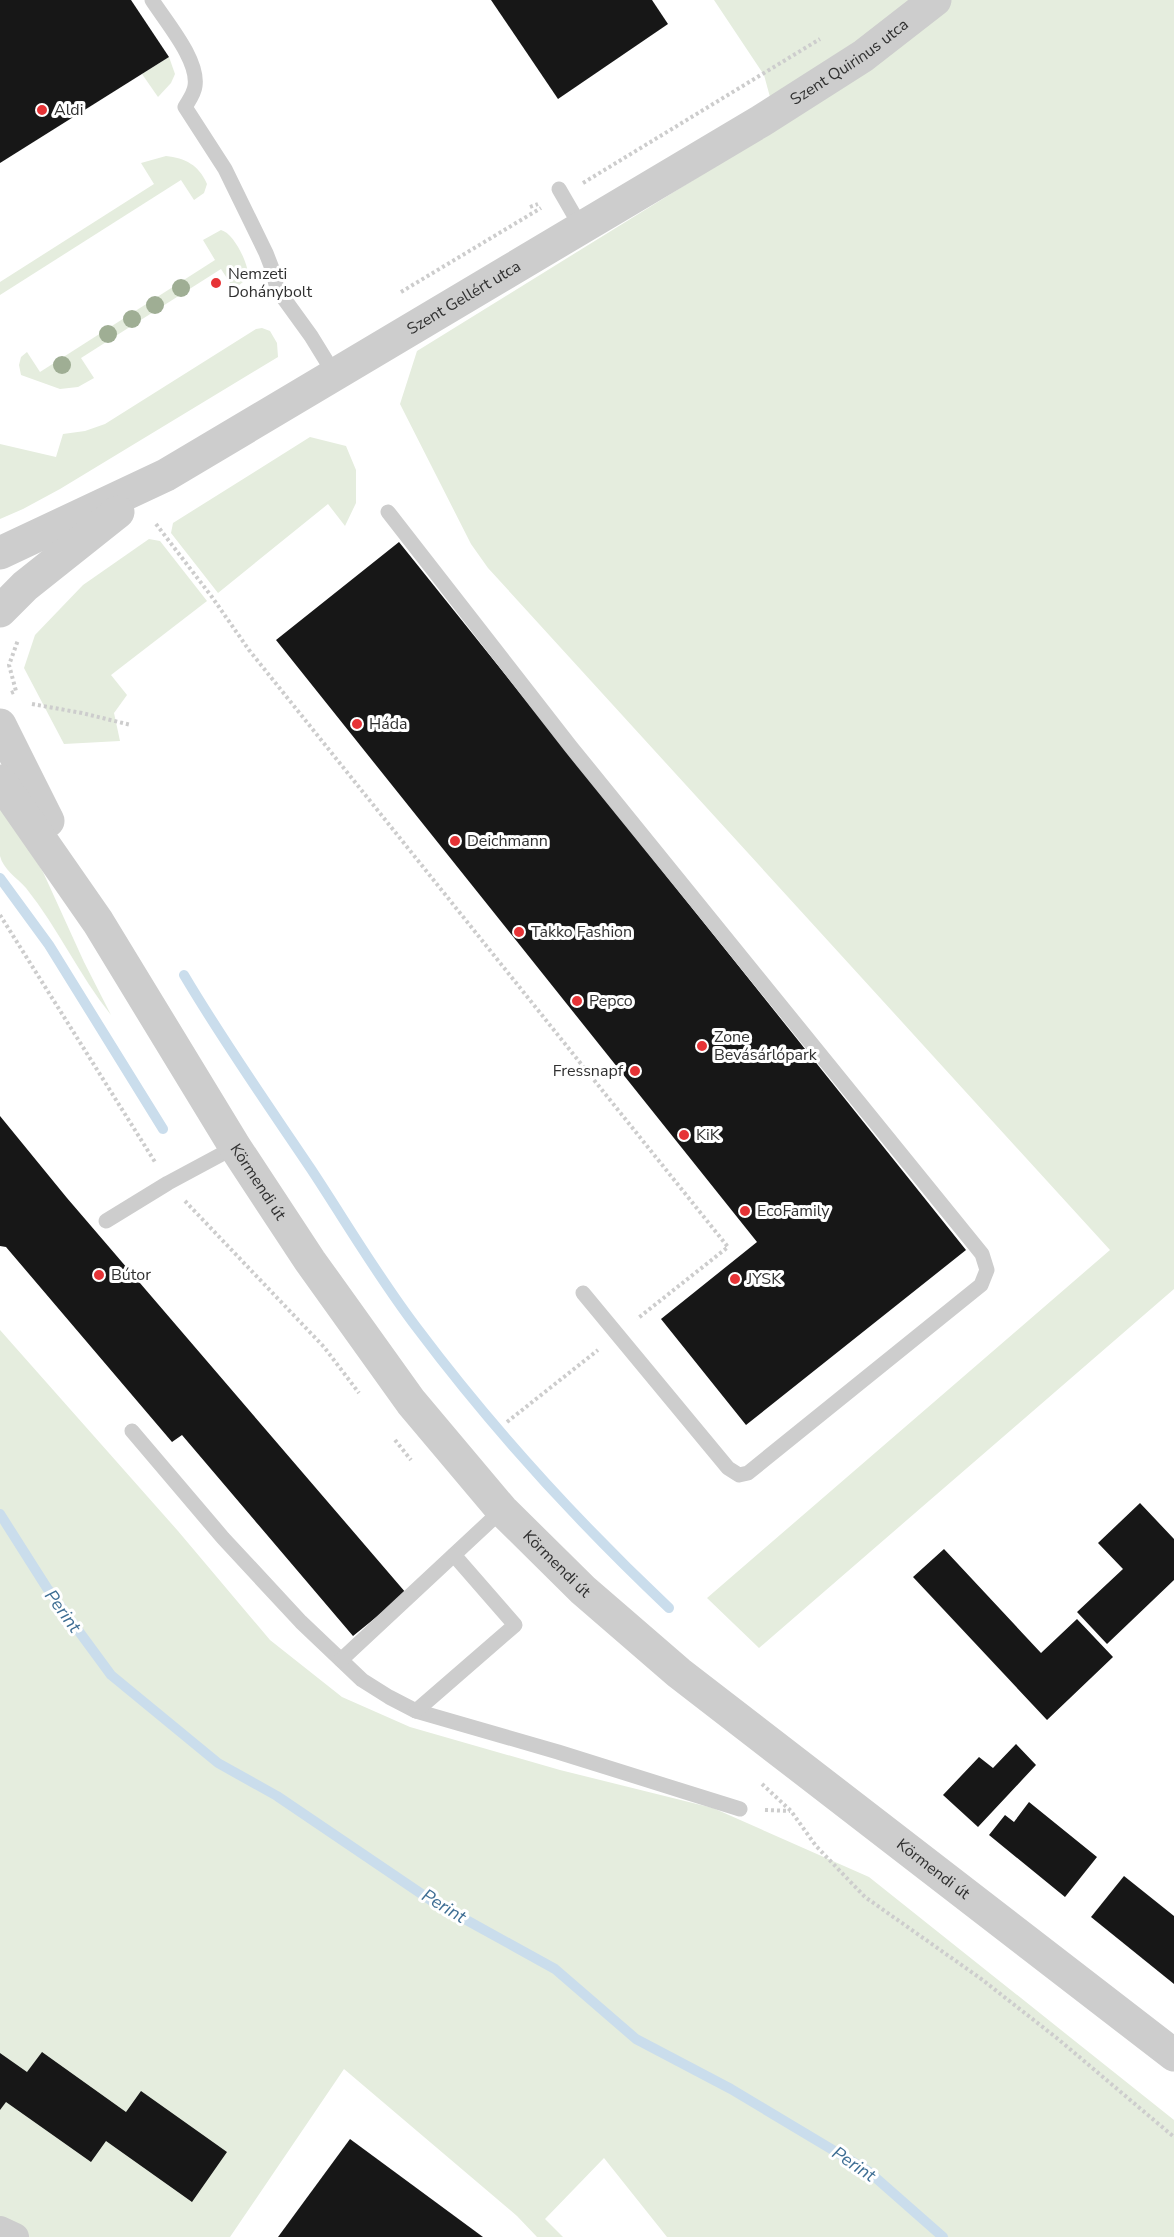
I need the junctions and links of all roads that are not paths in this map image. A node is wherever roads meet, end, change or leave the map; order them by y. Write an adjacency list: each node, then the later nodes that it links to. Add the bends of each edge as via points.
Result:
1 (152, 0): 6 (lane, via 193,67 195,88 185,107 225,169 266,253 277,289)
2 (935, 0): 3 (street, Szent Quirinus utca, via 863,56)
3 (761, 120): 5 (street, Szent Gellért utca)
4 (561, 192): 5 (lane)
5 (581, 227): 6 (street, Szent Gellért utca)
6 (335, 375): 7 (street, Szent Gellért utca)
7 (166, 475): 9 (street, Szent Gellért utca); 10 (street, Szent Gellért utca, via 25,586)
8 (388, 512): 16 (lane, via 564,738 982,1254 987,1270 981,1285 748,1473 739,1475 728,1468)
9 (0, 553)
10 (0, 611)
11 (0, 725): 13 (street, Körmendi út)
12 (0, 781): 13 (street, Körmendi út)
13 (98, 922): 14 (street, Körmendi út)
14 (235, 1147): 15 (lane); 18 (street, Körmendi út, via 310,1261 411,1402)
15 (106, 1221)
16 (583, 1293)
17 (132, 1431): 20 (lane, via 223,1539)
18 (502, 1510): 19 (lane); 23 (street, Körmendi út, via 598,1603 680,1673)
19 (454, 1555): 20 (lane); 21 (lane, via 514,1624)
20 (340, 1660): 21 (lane, via 363,1680)
21 (416, 1711): 22 (lane)
22 (740, 1809)
23 (1174, 2055)
24 (0, 2230): 25 (street)
25 (15, 2237)

